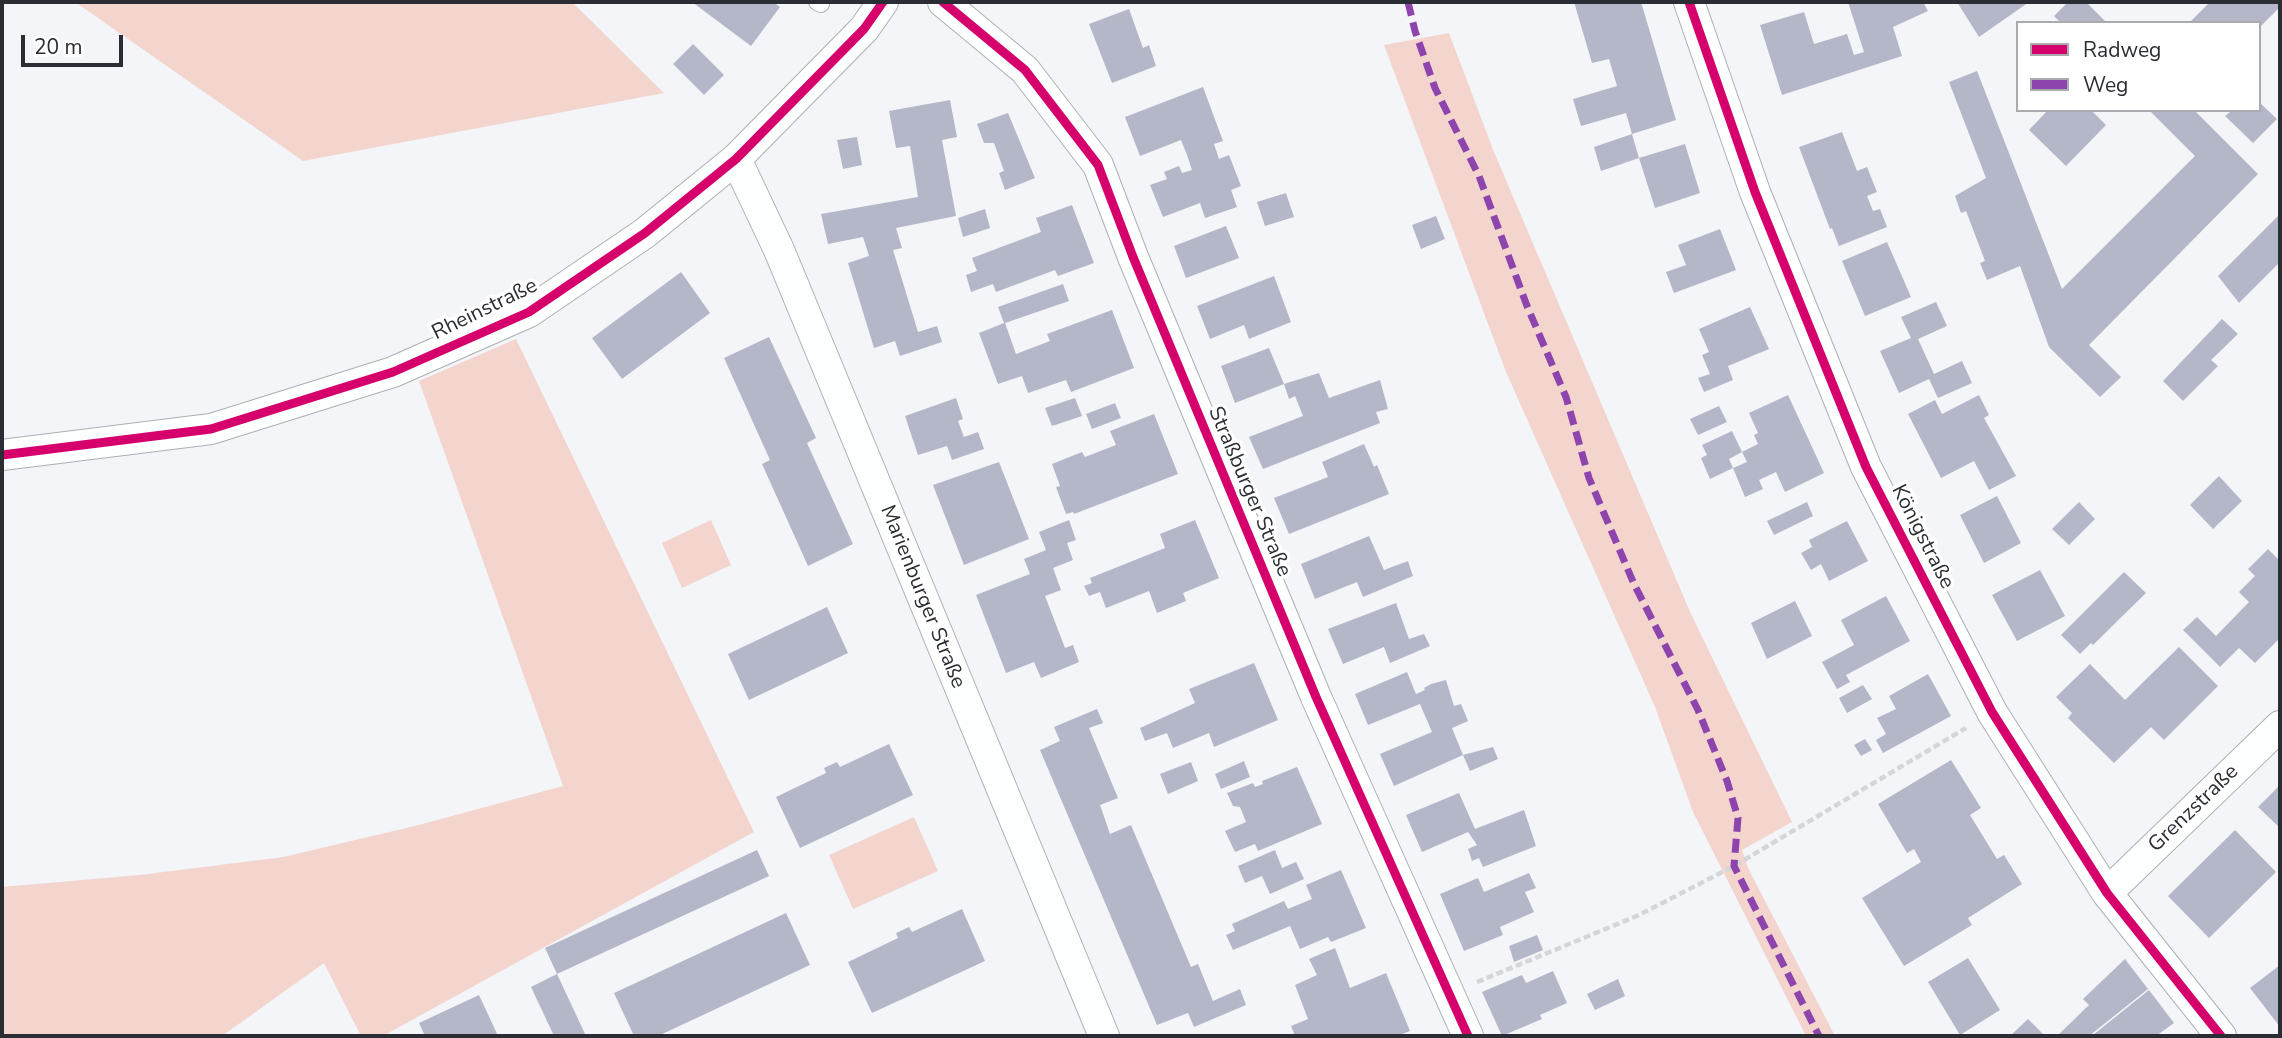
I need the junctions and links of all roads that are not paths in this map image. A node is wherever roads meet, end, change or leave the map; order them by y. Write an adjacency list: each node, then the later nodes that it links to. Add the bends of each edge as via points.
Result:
1 (883, 2): 4 (street, Rheinstraße, via 864,29)
2 (943, 2): 9 (street, Straßburger Straße, via 1025,70 1098,165 1315,697)
3 (1689, 2): 7 (street, Königstraße, via 1755,192 1866,467 1992,712)
4 (736, 159): 5 (street, Rheinstraße, via 646,233 529,312 393,372 211,429); 8 (street, Marienburger Straße, via 779,250)
5 (2, 455)
6 (2280, 726): 7 (street, Grenzstraße)
7 (2107, 893): 10 (street, Königstraße)
8 (1104, 1036)
9 (1468, 1036)
10 (2221, 1036)

